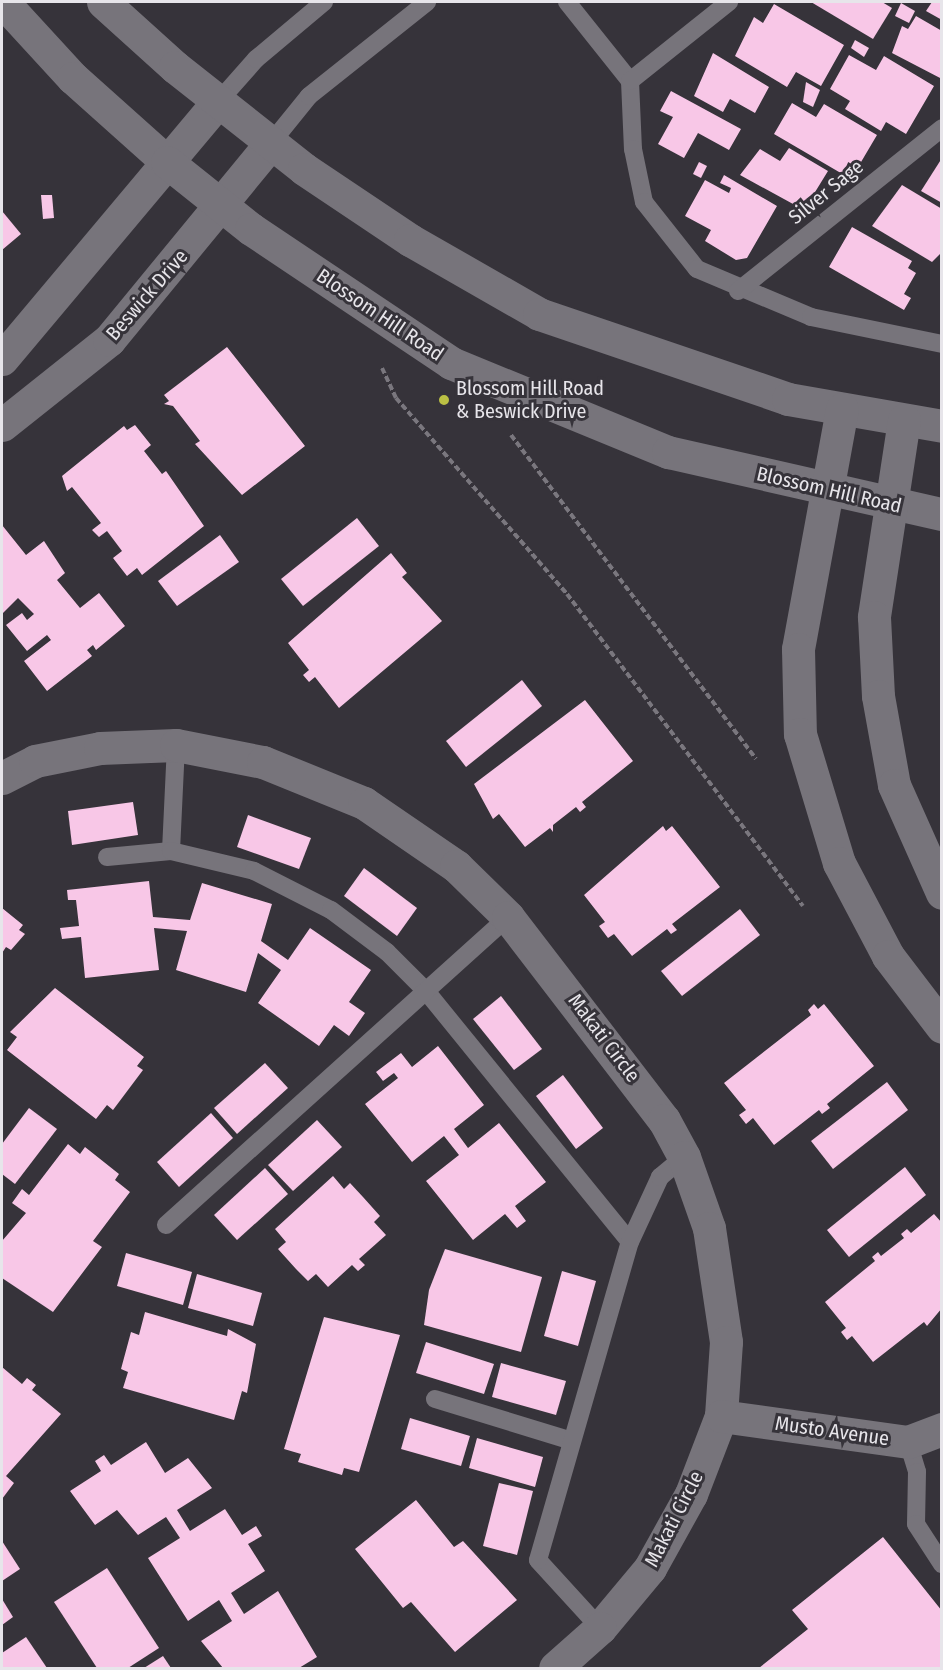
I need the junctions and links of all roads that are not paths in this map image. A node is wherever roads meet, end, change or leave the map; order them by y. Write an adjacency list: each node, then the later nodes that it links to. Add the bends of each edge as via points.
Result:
1 (3, 2): 11 (main road, Blossom Hill Road, via 73,78)
2 (103, 2): 8 (main road)
3 (427, 2): 10 (lane, via 309,96)
4 (567, 2): 7 (lane)
5 (729, 2): 7 (lane)
6 (314, 4): 8 (lane)
7 (630, 81): 13 (lane, via 633,149 644,202 697,269)
8 (218, 102): 10 (main road); 11 (main road)
9 (942, 128): 13 (lane, Silver Sage)
10 (271, 143): 12 (main road, Beswick Drive); 16 (main road, via 410,240 539,314 788,399)
11 (167, 162): 12 (main road, Blossom Hill Road); 15 (main road)
12 (222, 205): 18 (main road, Beswick Drive, via 109,340); 20 (main road, Blossom Hill Road, via 451,363 668,452)
13 (738, 291): 14 (lane, via 811,318)
14 (942, 344)
15 (2, 359)
16 (842, 409): 17 (main road); 20 (main road)
17 (904, 420): 19 (main road); 21 (main road)
18 (2, 425)
19 (942, 426)
20 (827, 490): 21 (main road, Blossom Hill Road); 30 (main road, via 798,650 800,734 839,862 888,956)
21 (893, 505): 22 (main road, Blossom Hill Road); 27 (main road, via 874,617 878,696 894,785)
22 (942, 514)
23 (176, 746): 24 (main road, Makati Circle, via 100,748 35,761); 25 (lane); 28 (main road, Makati Circle, via 263,762 364,803 456,866)
24 (2, 777)
25 (171, 851): 26 (lane); 29 (lane, via 254,871 331,910 387,951)
26 (107, 857)
27 (942, 892)
28 (508, 917): 29 (lane); 31 (main road, Makati Circle, via 626,1066)
29 (426, 992): 32 (lane); 33 (lane)
30 (942, 1027)
31 (684, 1156): 33 (lane, via 660,1177); 35 (main road, Makati Circle, via 709,1228 726,1342)
32 (166, 1225)
33 (630, 1242): 37 (lane)
34 (435, 1399): 37 (lane)
35 (721, 1416): 38 (main road, Musto Avenue); 40 (main road, Makati Circle, via 692,1494 650,1568)
36 (942, 1429): 38 (main road, Musto Avenue)
37 (572, 1441): 40 (lane, via 538,1560)
38 (908, 1442): 39 (lane, via 917,1472 915,1524)
39 (942, 1564)
40 (600, 1628): 41 (main road, Makati Circle)
41 (555, 1668)

